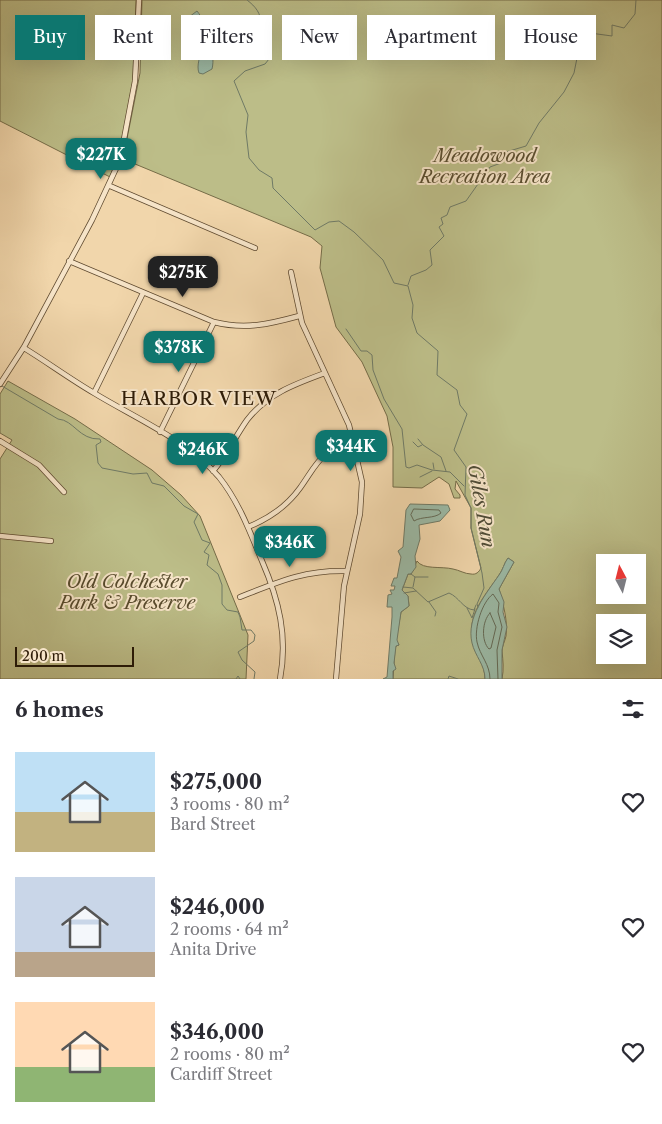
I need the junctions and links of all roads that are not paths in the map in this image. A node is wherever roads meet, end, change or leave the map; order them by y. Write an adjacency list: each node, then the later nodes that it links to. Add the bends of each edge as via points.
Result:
1 (139, 0): 2 (street, via 135,81 120,160)
2 (110, 186): 3 (street); 4 (street)
3 (255, 248)
4 (69, 261): 6 (street); 9 (street)
5 (291, 272): 7 (street)
6 (143, 293): 8 (street); 12 (street)
7 (299, 316): 8 (street, via 255,326); 10 (street)
8 (214, 322): 13 (street)
9 (24, 348): 11 (street); 12 (street)
10 (325, 373): 15 (street); 16 (street, via 287,388 264,402 247,420)
11 (0, 384)
12 (94, 393): 13 (street)
13 (160, 432): 16 (street)
14 (0, 441): 17 (street, via 39,465)
15 (354, 442): 18 (street, via 325,454 285,504); 21 (street, via 362,492)
16 (213, 471): 18 (street, via 234,499)
17 (64, 492)
18 (248, 527): 22 (street)
19 (0, 536): 20 (street)
20 (52, 541)
21 (346, 571): 22 (street, via 311,572); 25 (street)
22 (272, 584): 23 (street); 24 (street, via 283,634)
23 (240, 597)
24 (280, 679)
25 (336, 679)

